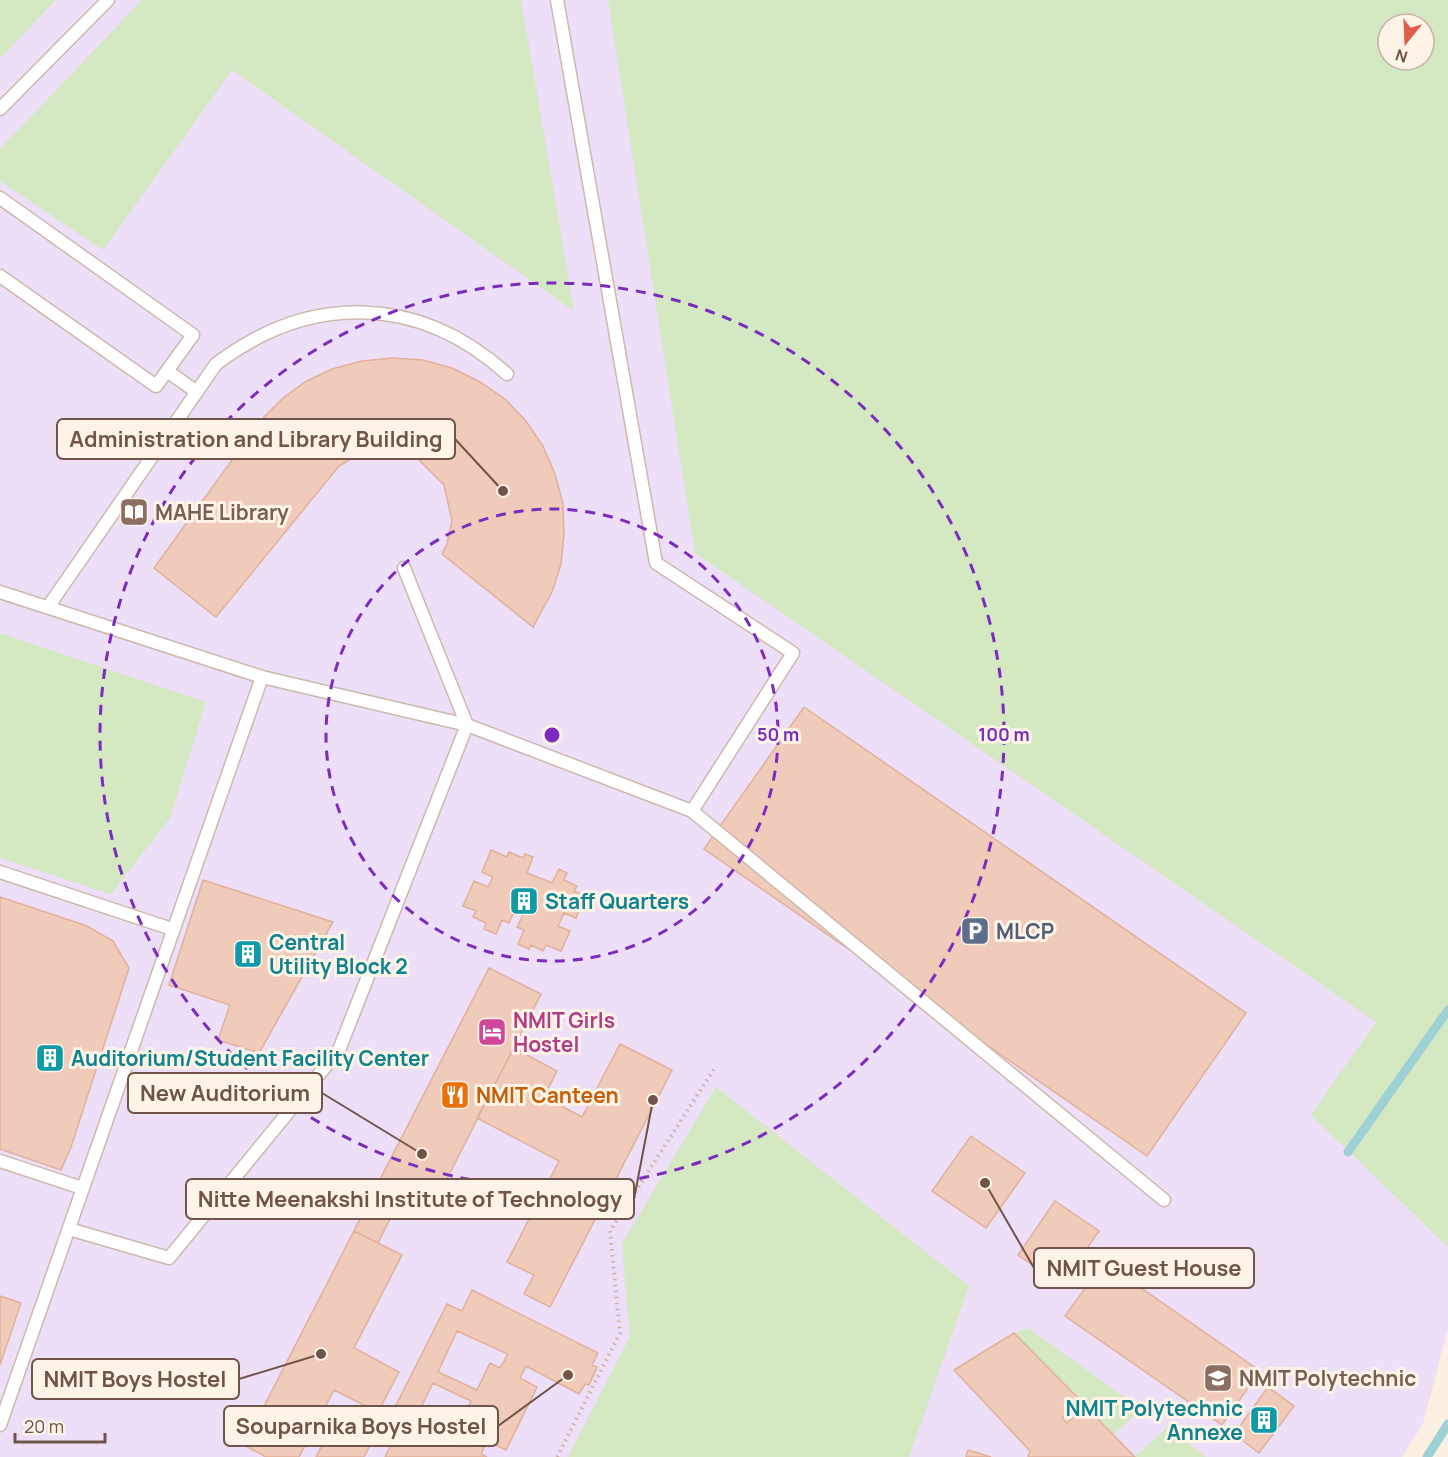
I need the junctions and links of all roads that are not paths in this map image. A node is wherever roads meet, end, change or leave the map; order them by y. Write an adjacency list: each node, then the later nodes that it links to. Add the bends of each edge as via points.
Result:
1 (108, 0): 3 (lane)
2 (557, 0): 14 (lane, via 656,563 793,653)
3 (0, 109)
4 (0, 198): 6 (lane, via 193,335)
5 (0, 276): 6 (lane, via 156,386)
6 (167, 371): 8 (lane)
7 (507, 374): 8 (lane, via 486,355 439,328 359,311 298,320 268,331 216,364)
8 (197, 392): 11 (lane)
9 (404, 568): 13 (lane)
10 (0, 592): 11 (lane)
11 (48, 608): 12 (lane)
12 (262, 677): 13 (lane); 16 (lane)
13 (467, 725): 14 (lane); 20 (lane, via 339,1050 169,1258)
14 (692, 811): 19 (lane)
15 (0, 872): 16 (lane)
16 (172, 928): 18 (lane)
17 (0, 1161): 18 (lane)
18 (82, 1188): 20 (lane)
19 (1164, 1200)
20 (69, 1229): 21 (lane)
21 (0, 1425)

